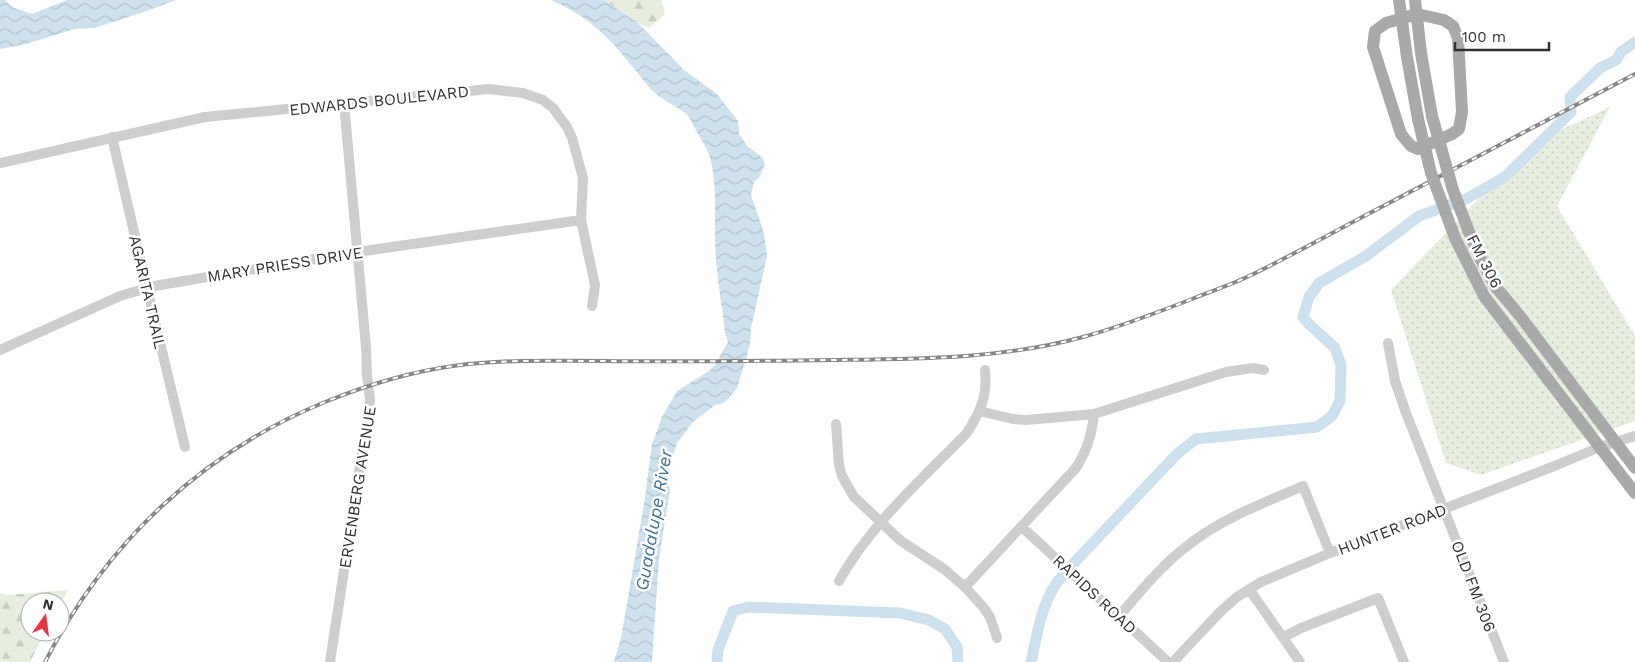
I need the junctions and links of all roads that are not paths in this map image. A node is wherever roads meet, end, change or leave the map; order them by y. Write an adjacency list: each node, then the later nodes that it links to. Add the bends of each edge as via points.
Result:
1 (1399, 0): 4 (main road, FM 306 / FM 306)
2 (1415, 0): 3 (main road, FM 306 / FM 306)
3 (1417, 14): 4 (main road); 4 (main road, via 1444,20 1453,26 1458,38 1462,112 1459,129 1418,149 1401,134 1373,47 1375,31); 20 (main road, FM 306 / FM 306, bridge, via 1432,116 1468,232 1495,286)
4 (1402, 18): 22 (main road, FM 306 / FM 306, bridge, via 1418,119 1431,173 1455,238 1484,296)
5 (344, 103): 6 (street, EDWARDS BOULEVARD, via 205,117); 8 (street, EDWARDS BOULEVARD, via 489,89 523,93 542,100 559,114 572,138 583,178); 9 (street, ERVENBERG AVENUE)
6 (112, 137): 7 (street, EDWARDS BOULEVARD); 10 (street, AGARITA TRAIL)
7 (0, 163)
8 (581, 220): 9 (street, MARY PRIESS DRIVE); 11 (street, EDWARDS BOULEVARD, via 594,285)
9 (358, 252): 10 (street, MARY PRIESS DRIVE); 35 (street, ERVENBERG AVENUE, via 370,407)
10 (147, 288): 13 (street, MARY PRIESS DRIVE, via 120,296); 21 (street, AGARITA TRAIL)
11 (592, 306)
12 (1388, 343): 25 (street, OLD FM 306, via 1403,405)
13 (0, 350)
14 (985, 370): 16 (street, via 987,386)
15 (1264, 370): 17 (street, via 1253,368 1226,372)
16 (979, 411): 17 (street, via 1026,420); 26 (street, via 966,434)
17 (1094, 414): 27 (street, via 1090,442 1081,460)
18 (836, 424): 26 (street, via 842,476 854,497)
19 (1635, 436): 20 (street, HUNTER ROAD)
20 (1615, 443): 22 (street, HUNTER ROAD); 23 (main road, FM 306 / FM 306)
21 (185, 447)
22 (1600, 447): 24 (main road, FM 306 / FM 306); 25 (street, HUNTER ROAD)
23 (1635, 468)
24 (1635, 493)
25 (1444, 509): 28 (street, HUNTER ROAD); 40 (street, OLD FM 306)
26 (881, 522): 29 (street); 30 (street, via 901,541)
27 (1022, 527): 30 (street); 32 (street, RAPIDS ROAD)
28 (1330, 553): 31 (street, HUNTER ROAD); 32 (street, via 1303,486 1241,513 1194,541 1164,567)
29 (839, 581)
30 (965, 587): 34 (street, via 990,617)
31 (1249, 589): 33 (street); 37 (street, HUNTER ROAD, via 1221,611)
32 (1119, 616): 36 (street, RAPIDS ROAD)
33 (1284, 637): 38 (street); 39 (street, via 1378,598)
34 (997, 638)
35 (330, 662)
36 (1168, 662)
37 (1173, 662)
38 (1300, 662)
39 (1404, 662)
40 (1504, 662)

